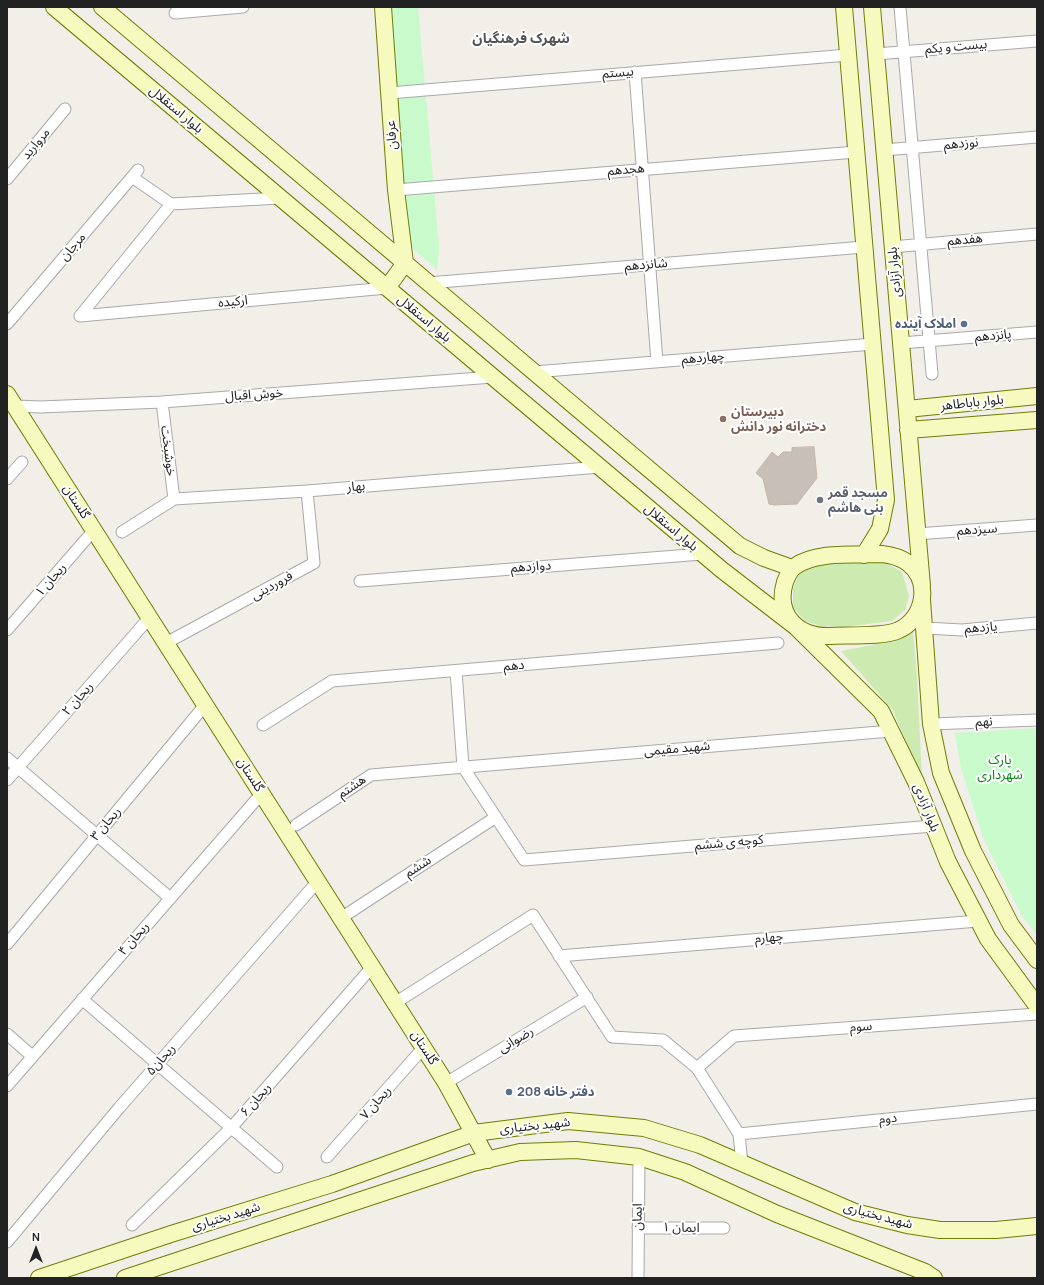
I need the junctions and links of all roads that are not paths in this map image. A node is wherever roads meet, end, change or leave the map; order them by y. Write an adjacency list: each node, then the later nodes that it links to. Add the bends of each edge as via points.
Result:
1 (54, 7): 23 (main road, بلوار استقلال)
2 (102, 7): 29 (main road)
3 (242, 7): 8 (street)
4 (383, 7): 14 (main road, عرفان)
5 (844, 7): 11 (main road)
6 (872, 7): 12 (main road, بلوار آزادی)
7 (900, 7): 10 (street)
8 (175, 13)
9 (1037, 40): 10 (street, بیست و یکم)
10 (904, 52): 12 (street, بیست و یکم); 17 (street)
11 (848, 54): 13 (street, بیستم); 19 (main road)
12 (876, 54): 18 (main road, بلوار آزادی)
13 (635, 72): 14 (street, بیستم); 20 (street)
14 (389, 93): 22 (main road, عرفان)
15 (66, 109): 21 (street, مروارید)
16 (1037, 137): 17 (street, نوزدهم)
17 (912, 148): 18 (street, نوزدهم); 26 (street)
18 (884, 150): 27 (main road, بلوار آزادی)
19 (856, 152): 20 (street, هجدهم); 28 (main road)
20 (643, 169): 22 (street, هجدهم); 30 (street)
21 (9, 173)
22 (396, 190): 29 (main road, عرفان)
23 (280, 198): 24 (street); 32 (main road, بلوار استقلال)
24 (171, 204): 32 (street, ارکیده, via 80,316); 33 (street, مرجان, via 135,174)
25 (1037, 234): 26 (street, هفدهم)
26 (920, 244): 27 (street, هفدهم); 35 (street)
27 (892, 246): 37 (main road, بلوار آزادی)
28 (864, 247): 30 (street, شانزدهم); 36 (main road)
29 (406, 264): 31 (main road); 32 (main road)
30 (650, 265): 31 (street, شانزدهم); 38 (street)
31 (428, 283): 39 (main road)
32 (387, 288): 41 (main road, بلوار استقلال)
33 (7, 324)
34 (1037, 332): 35 (street, پانزدهم)
35 (929, 341): 37 (street, پانزدهم); 40 (street)
36 (873, 344): 38 (street, چهاردهم); 58 (main road, via 886,500 880,529)
37 (901, 344): 45 (main road, بلوار آزادی)
38 (657, 362): 39 (street, چهاردهم)
39 (534, 372): 59 (main road, via 740,546)
40 (932, 374)
41 (493, 377): 44 (street, خوش اقبال); 49 (main road, بلوار استقلال)
42 (1037, 396): 45 (main road, بلوار باباطاهر)
43 (11, 400): 44 (street, خوش اقبال, via 41,407); 54 (main road, گلستان)
44 (162, 402): 52 (street, خوشبخت)
45 (907, 409): 47 (main road, بلوار آزادی)
46 (1037, 420): 47 (main road, بلوار باباطاهر)
47 (908, 430): 56 (main road, بلوار آزادی)
48 (22, 462): 50 (street)
49 (600, 467): 51 (street, بهار); 57 (main road, بلوار استقلال)
50 (7, 478)
51 (307, 491): 52 (street, بهار); 67 (street, فروردینی, via 314,563)
52 (174, 499): 55 (street, بهار)
53 (1037, 525): 56 (street, سیزدهم)
54 (94, 530): 62 (main road, گلستان); 66 (street, ریحان ۱)
55 (122, 532)
56 (918, 534): 61 (main road, بلوار آزادی)
57 (702, 554): 60 (street, دوازدهم); 64 (main road, بلوار استقلال)
58 (864, 555): 59 (main road, via 818,556); 61 (main road, via 896,556 908,563 917,573)
59 (792, 568): 64 (main road, via 786,578 783,604)
60 (360, 581)
61 (922, 593): 64 (main road, via 918,613 910,623 898,631 885,634 820,636 808,634); 65 (main road, بلوار آزادی)
62 (150, 617): 67 (main road, گلستان); 76 (street, ریحان ۲)
63 (1037, 623): 65 (street, یازدهم, via 962,630)
64 (796, 627): 74 (main road, بلوار آزادی, via 882,711)
65 (925, 628): 72 (main road, بلوار آزادی)
66 (7, 630)
67 (166, 643): 70 (main road, گلستان)
68 (778, 643): 69 (street, دهم)
69 (456, 671): 73 (street, دهم, via 332,681); 77 (street)
70 (205, 705): 79 (main road, گلستان); 83 (street, ریحان ۳)
71 (1037, 720): 72 (street, نهم)
72 (932, 724): 90 (main road, بلوار آزادی, via 941,773 973,851 1011,925)
73 (263, 725)
74 (891, 731): 77 (street, شهید مقیمی); 82 (main road, بلوار آزادی, via 916,782)
75 (7, 758): 76 (street)
76 (18, 767): 78 (street, ریحان ۲); 83 (street)
77 (463, 767): 80 (street); 81 (street, هشتم, via 371,775)
78 (7, 780)
79 (262, 793): 84 (main road, گلستان); 85 (street, ریحان ۴)
80 (496, 817): 82 (street, کوچه ی ششم, via 524,860); 86 (street, ششم)
81 (296, 825)
82 (933, 826): 87 (main road, بلوار آزادی, via 948,862)
83 (97, 835): 85 (street); 88 (street, ریحان ۳)
84 (318, 881): 86 (main road, گلستان); 100 (street, ریحان۵)
85 (170, 898): 93 (street, ریحان ۴)
86 (341, 918): 91 (main road, گلستان)
87 (978, 920): 89 (street, چهارم); 95 (main road, بلوار آزادی, via 988,940)
88 (7, 944)
89 (559, 956): 92 (street); 94 (street, via 533,915)
90 (1037, 960)
91 (372, 967): 94 (main road, گلستان); 105 (street, ریحان ۶)
92 (586, 997): 101 (street, via 612,1037 663,1040); 102 (street, رضوانی)
93 (82, 999): 99 (street, ریحان ۴); 100 (street)
94 (395, 1003): 98 (main road, گلستان)
95 (1037, 1006)
96 (1037, 1014): 101 (street, سوم, via 734,1036)
97 (7, 1034): 99 (street)
98 (424, 1047): 102 (main road, گلستان); 108 (street, ریحان ۷)
99 (32, 1056): 103 (street, ریحان ۴)
100 (157, 1064): 105 (street); 117 (street, ریحان۵)
101 (697, 1068): 107 (street)
102 (446, 1083): 106 (main road, گلستان)
103 (7, 1086)
104 (1037, 1104): 107 (street, دوم)
105 (231, 1128): 112 (street); 113 (street, ریحان ۶)
106 (474, 1133): 110 (main road, گلستان); 111 (main road, شهید بختیاری, via 568,1121 644,1128 700,1145); 118 (main road, شهید بختیاری, via 332,1184)
107 (739, 1134): 111 (street)
108 (328, 1157)
109 (639, 1157): 110 (main road, شهید بختیاری, via 576,1150 520,1152); 115 (street, ایمان); 121 (main road, شهید بختیاری, via 685,1172 777,1214 926,1272)
110 (488, 1160): 119 (main road, شهید بختیاری, via 472,1163)
111 (742, 1164): 114 (main road, شهید بختیاری, via 855,1212 907,1225 940,1230 996,1230)
112 (277, 1167)
113 (132, 1225)
114 (1037, 1226)
115 (638, 1228): 116 (street, ایمان ۱); 120 (street, ایمان)
116 (724, 1228)
117 (7, 1242)
118 (39, 1278)
119 (125, 1278)
120 (638, 1278)
121 (934, 1278)

